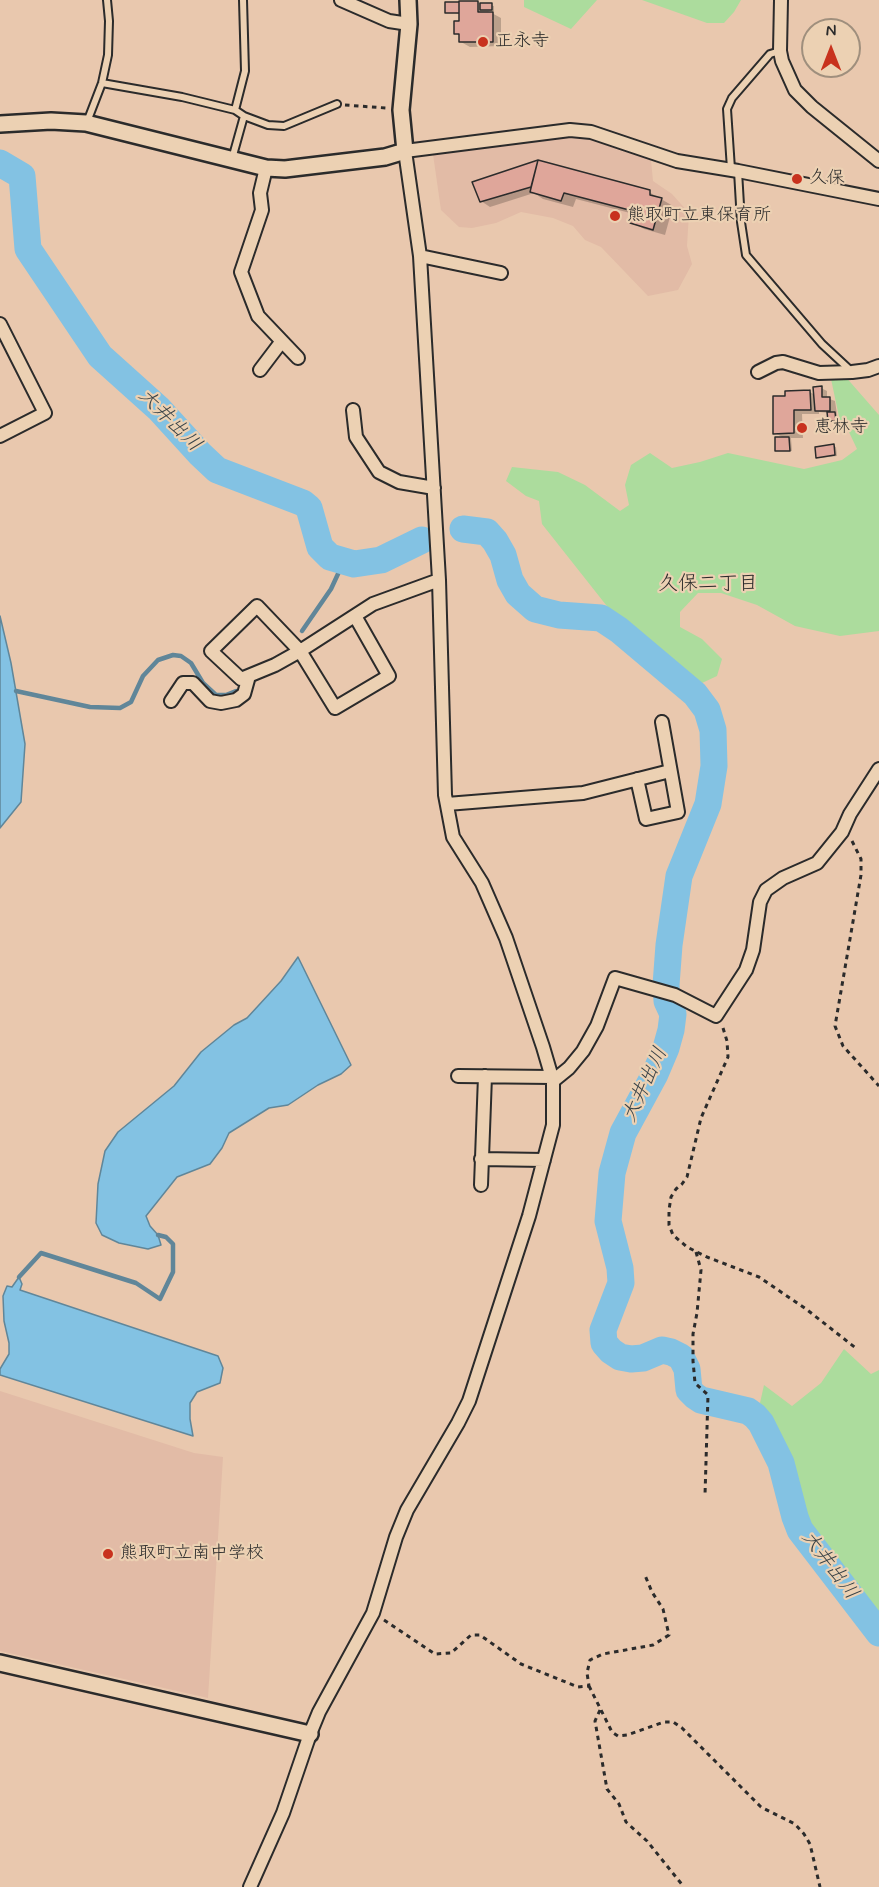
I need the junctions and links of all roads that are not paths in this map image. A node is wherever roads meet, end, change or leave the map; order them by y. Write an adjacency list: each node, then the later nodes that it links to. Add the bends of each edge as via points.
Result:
1 (107, 0): 8 (lane, via 108,55)
2 (243, 0): 10 (lane, via 245,71)
3 (341, 0): 6 (street, via 389,21)
4 (408, 0): 6 (street)
5 (781, 0): 7 (street)
6 (409, 24): 14 (street, via 402,110)
7 (780, 51): 16 (street, via 788,77 802,99); 18 (lane, via 770,54 729,103 727,119)
8 (102, 83): 10 (lane); 12 (lane)
9 (337, 104): 11 (lane, via 284,126)
10 (235, 110): 11 (lane)
11 (244, 116): 15 (lane)
12 (86, 123): 13 (street); 15 (street)
13 (0, 124)
14 (405, 151): 17 (street, via 332,164); 18 (street, via 570,130 591,132 677,161); 20 (street)
15 (231, 159): 17 (street)
16 (879, 161)
17 (266, 168): 23 (street, via 260,193 262,210 241,272 258,316)
18 (734, 170): 19 (street); 28 (lane, via 747,255 822,344)
19 (879, 200)
20 (420, 256): 21 (street); 31 (street)
21 (501, 273)
22 (0, 324): 30 (street, via 45,412)
23 (282, 341): 24 (street); 26 (street)
24 (298, 358)
25 (879, 366): 28 (street)
26 (260, 370)
27 (758, 372): 28 (street, via 783,362 819,372)
28 (852, 372)
29 (353, 410): 31 (street, via 356,437 378,472 399,482)
30 (0, 436)
31 (434, 488): 32 (street)
32 (439, 580): 33 (street, via 373,604); 41 (street)
33 (355, 616): 34 (street); 34 (street, via 389,676 335,708)
34 (300, 651): 35 (street); 35 (street, via 257,606 211,651 241,679)
35 (249, 676): 36 (street, via 244,694 236,700 210,701 193,683 183,683)
36 (171, 701)
37 (662, 722): 39 (street)
38 (879, 769): 44 (street, via 842,832 818,862 766,890 746,970 716,1016 675,995 615,978 583,1052)
39 (670, 771): 40 (street); 40 (street, via 678,812 646,819)
40 (637, 779): 41 (street, via 583,793)
41 (447, 804): 44 (street, via 453,837 482,883 506,938)
42 (458, 1076): 43 (street)
43 (485, 1076): 44 (street); 45 (street)
44 (552, 1079): 46 (street, via 553,1125)
45 (482, 1159): 46 (street); 47 (street)
46 (544, 1160): 49 (street, via 469,1401 407,1510 373,1613)
47 (481, 1185)
48 (0, 1663): 49 (street)
49 (310, 1734): 50 (street, via 283,1813)
50 (250, 1887)

